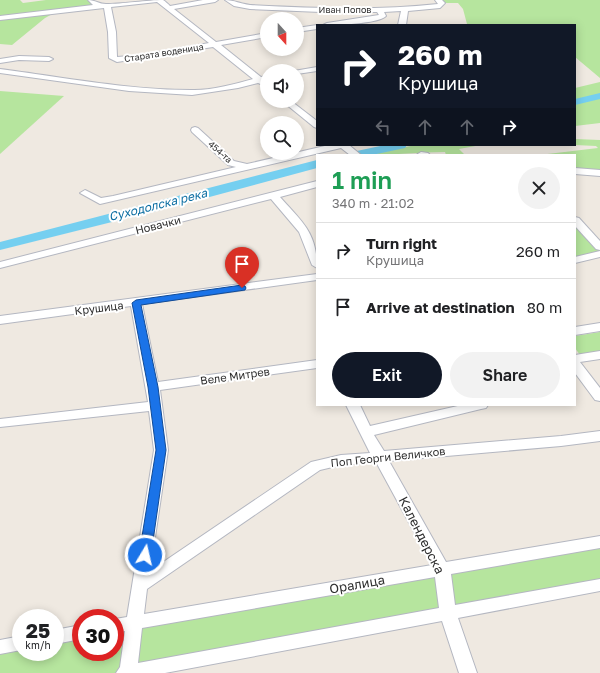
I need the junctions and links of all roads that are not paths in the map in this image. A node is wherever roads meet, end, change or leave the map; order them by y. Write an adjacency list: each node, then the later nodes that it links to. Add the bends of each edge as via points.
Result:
1 (91, 0): 7 (street, via 97,5)
2 (158, 0): 7 (street); 8 (street)
3 (215, 0): 5 (street)
4 (228, 0): 10 (street, Иван Попов, via 236,5 250,7)
5 (190, 2): 8 (street)
6 (439, 3): 9 (street, Иван Попов)
7 (107, 6): 11 (street); 17 (street, Старата воденица, via 113,58 117,60)
8 (168, 8): 17 (street)
9 (405, 9): 10 (street, Иван Попов); 13 (street)
10 (379, 10): 12 (street, via 383,16 380,18)
11 (0, 18)
12 (335, 24)
13 (402, 24)
14 (316, 27): 15 (street)
15 (304, 29)
16 (260, 37): 17 (street, Старата воденица)
17 (216, 44): 23 (street)
18 (49, 59): 19 (street, via 19,58)
19 (0, 61)
20 (316, 69): 22 (street)
21 (0, 71): 24 (street, via 129,89 186,93 211,91)
22 (304, 71)
23 (260, 77)
24 (260, 80)
25 (295, 108): 26 (street)
26 (316, 124)
27 (195, 130): 31 (street, 454-та, via 231,163)
28 (338, 146): 31 (street)
29 (343, 146): 30 (street)
30 (354, 154)
31 (248, 167): 35 (street, via 113,199 100,201)
32 (576, 171): 33 (street)
33 (600, 173)
34 (316, 184): 36 (street, Новачки)
35 (85, 194)
36 (273, 195): 41 (street, via 304,231); 42 (street, Новачки)
37 (576, 221): 38 (street)
38 (600, 247)
39 (600, 254): 40 (street)
40 (576, 260)
41 (316, 262)
42 (0, 265)
43 (316, 277): 44 (street, Крушица)
44 (136, 303): 45 (street, Крушица); 52 (street)
45 (0, 320)
46 (600, 327): 47 (street)
47 (576, 331)
48 (600, 355): 49 (street)
49 (576, 359)
50 (316, 364): 52 (street, Веле Митрев)
51 (576, 365): 53 (street)
52 (153, 387): 54 (street)
53 (600, 398)
54 (155, 406): 57 (street); 64 (street, via 161,450)
55 (353, 406): 58 (street, Календерска)
56 (477, 406): 58 (street)
57 (0, 423)
58 (366, 432): 60 (street, Календерска)
59 (600, 436): 60 (street, Поп Георги Величков)
60 (381, 457): 62 (street, Календерска); 64 (street, Поп Георги Величков, via 341,460 316,466)
61 (600, 542): 62 (street, Оралица)
62 (442, 569): 65 (street, Календерска); 66 (street, Оралица)
63 (600, 585): 65 (street)
64 (140, 586): 66 (street)
65 (448, 613): 70 (street); 71 (street, Календерска)
66 (134, 623): 67 (street, Оралица); 70 (street)
67 (124, 625)
68 (12, 645): 69 (street)
69 (0, 647)
70 (127, 673)
71 (468, 673)

